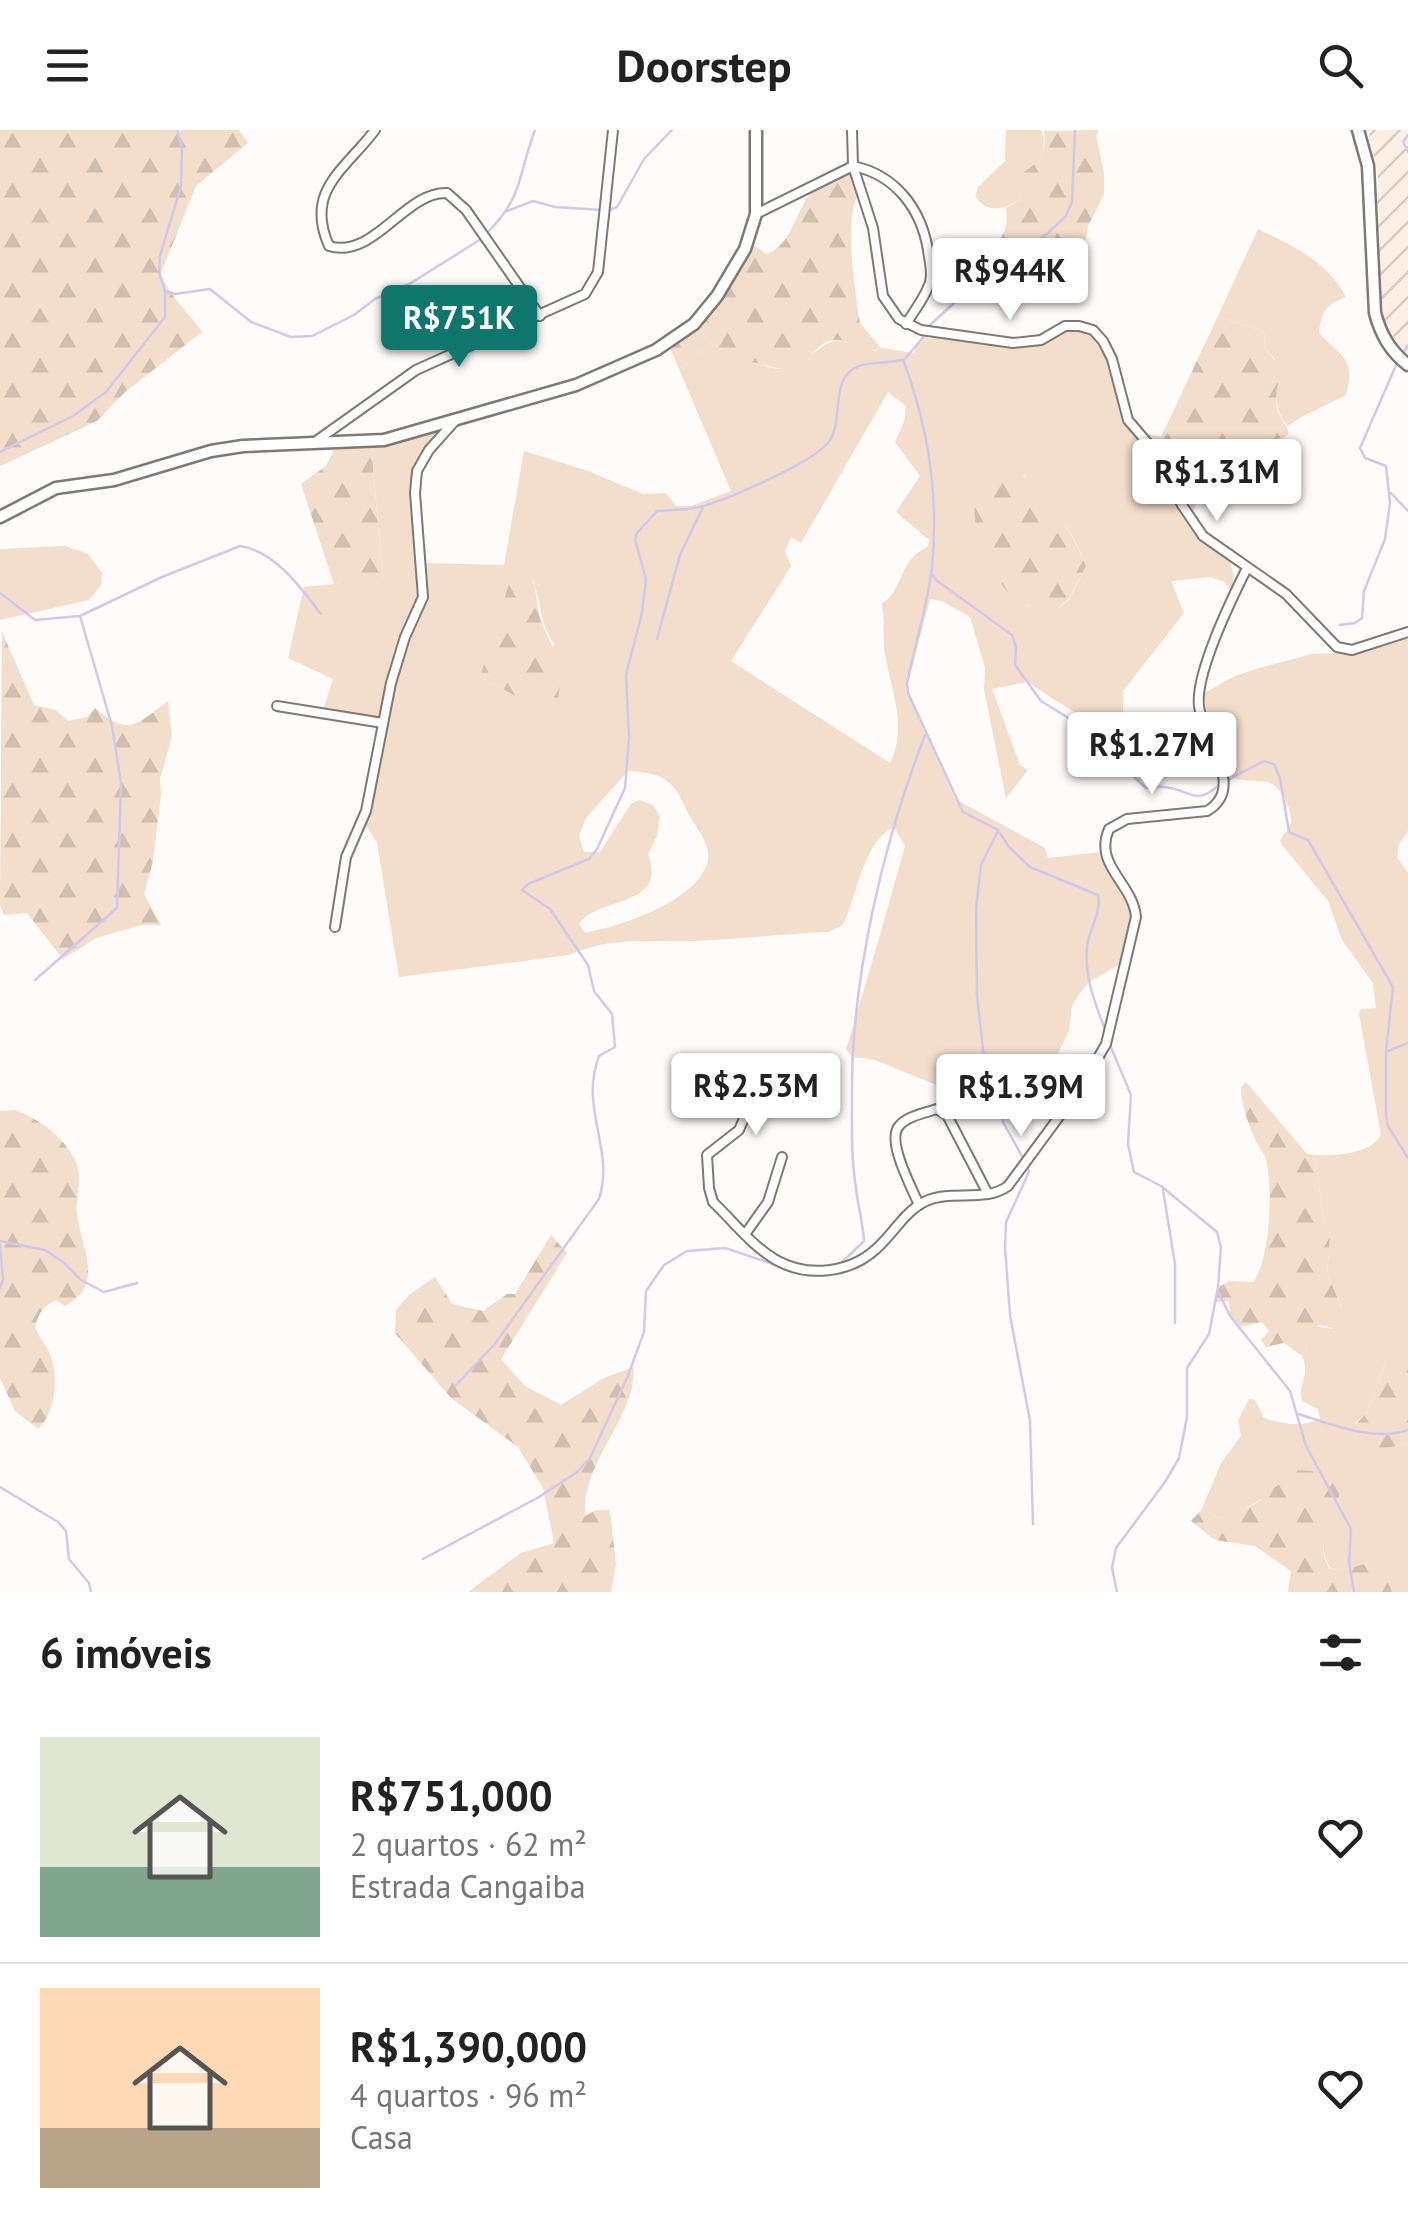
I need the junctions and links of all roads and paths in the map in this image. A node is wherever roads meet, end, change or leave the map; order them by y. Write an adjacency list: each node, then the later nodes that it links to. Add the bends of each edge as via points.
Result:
1 (375, 130): 8 (street, via 325,188 329,246 357,244 429,197 447,193)
2 (614, 130): 8 (street, via 597,277 576,300)
3 (756, 130): 7 (street)
4 (852, 130): 6 (street)
5 (1358, 130): 10 (street, via 1368,166 1375,313 1394,354)
6 (853, 166): 7 (street); 9 (street, via 873,228 882,296); 9 (street, via 903,193 920,218 931,276)
7 (756, 214): 11 (street, via 745,249 717,296 673,340 576,385)
8 (540, 316): 12 (street, via 416,370)
9 (906, 324): 14 (street, via 1014,343 1070,326 1096,333 1112,359 1128,420 1158,455 1190,521)
10 (1408, 365)
11 (457, 419): 12 (street, via 375,442); 17 (street, via 417,471 422,597 399,654)
12 (312, 444): 13 (street, via 211,451 114,480 56,488)
13 (0, 517)
14 (1247, 568): 15 (street, via 1286,594 1337,648 1352,650); 21 (street, via 1198,695 1225,780 1222,798 1207,810 1127,819 1108,829 1104,855 1136,917 1106,1044 1022,1170)
15 (1408, 632)
16 (278, 706): 17 (street)
17 (383, 723): 18 (street)
18 (334, 927)
19 (757, 1088): 23 (street, via 740,1130 706,1159 711,1199)
20 (782, 1157): 23 (street, via 768,1202)
21 (988, 1194): 22 (street); 22 (street, via 947,1115 937,1109 902,1123 895,1135)
22 (919, 1204): 23 (street, via 872,1252 836,1270 790,1266)
23 (746, 1232)

